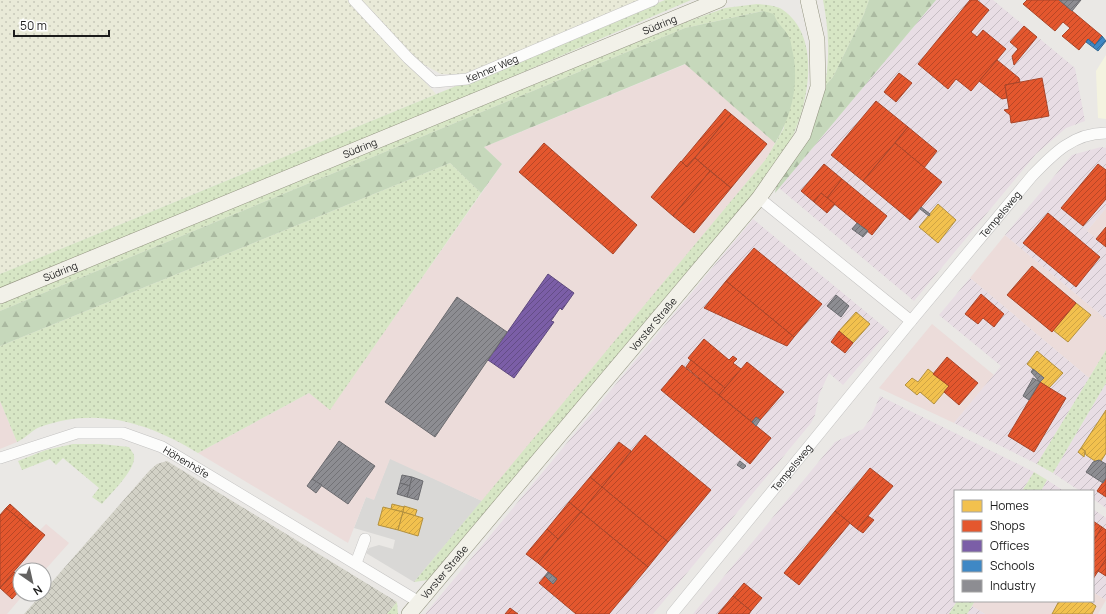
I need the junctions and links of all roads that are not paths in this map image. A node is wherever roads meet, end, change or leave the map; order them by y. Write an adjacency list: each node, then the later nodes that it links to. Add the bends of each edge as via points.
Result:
1 (354, 0): 2 (street, Kehner Weg, via 434,82 467,79)
2 (653, 0)
3 (719, 0): 7 (main road, Südring)
4 (808, 0): 6 (main road, Vorster Straße, via 817,40 818,87 803,135)
5 (1106, 133): 8 (street, Tempelsweg, via 1084,137 1067,144 1053,154)
6 (760, 198): 8 (street); 12 (main road, Vorster Straße)
7 (0, 296)
8 (911, 321): 14 (street, Tempelsweg)
9 (0, 458): 11 (street, Höhenhöfe, via 77,433 123,433 162,447)
10 (365, 539): 11 (street)
11 (356, 564): 12 (street, Höhenhöfe)
12 (419, 602): 13 (main road, Vorster Straße)
13 (409, 614)
14 (672, 614)

